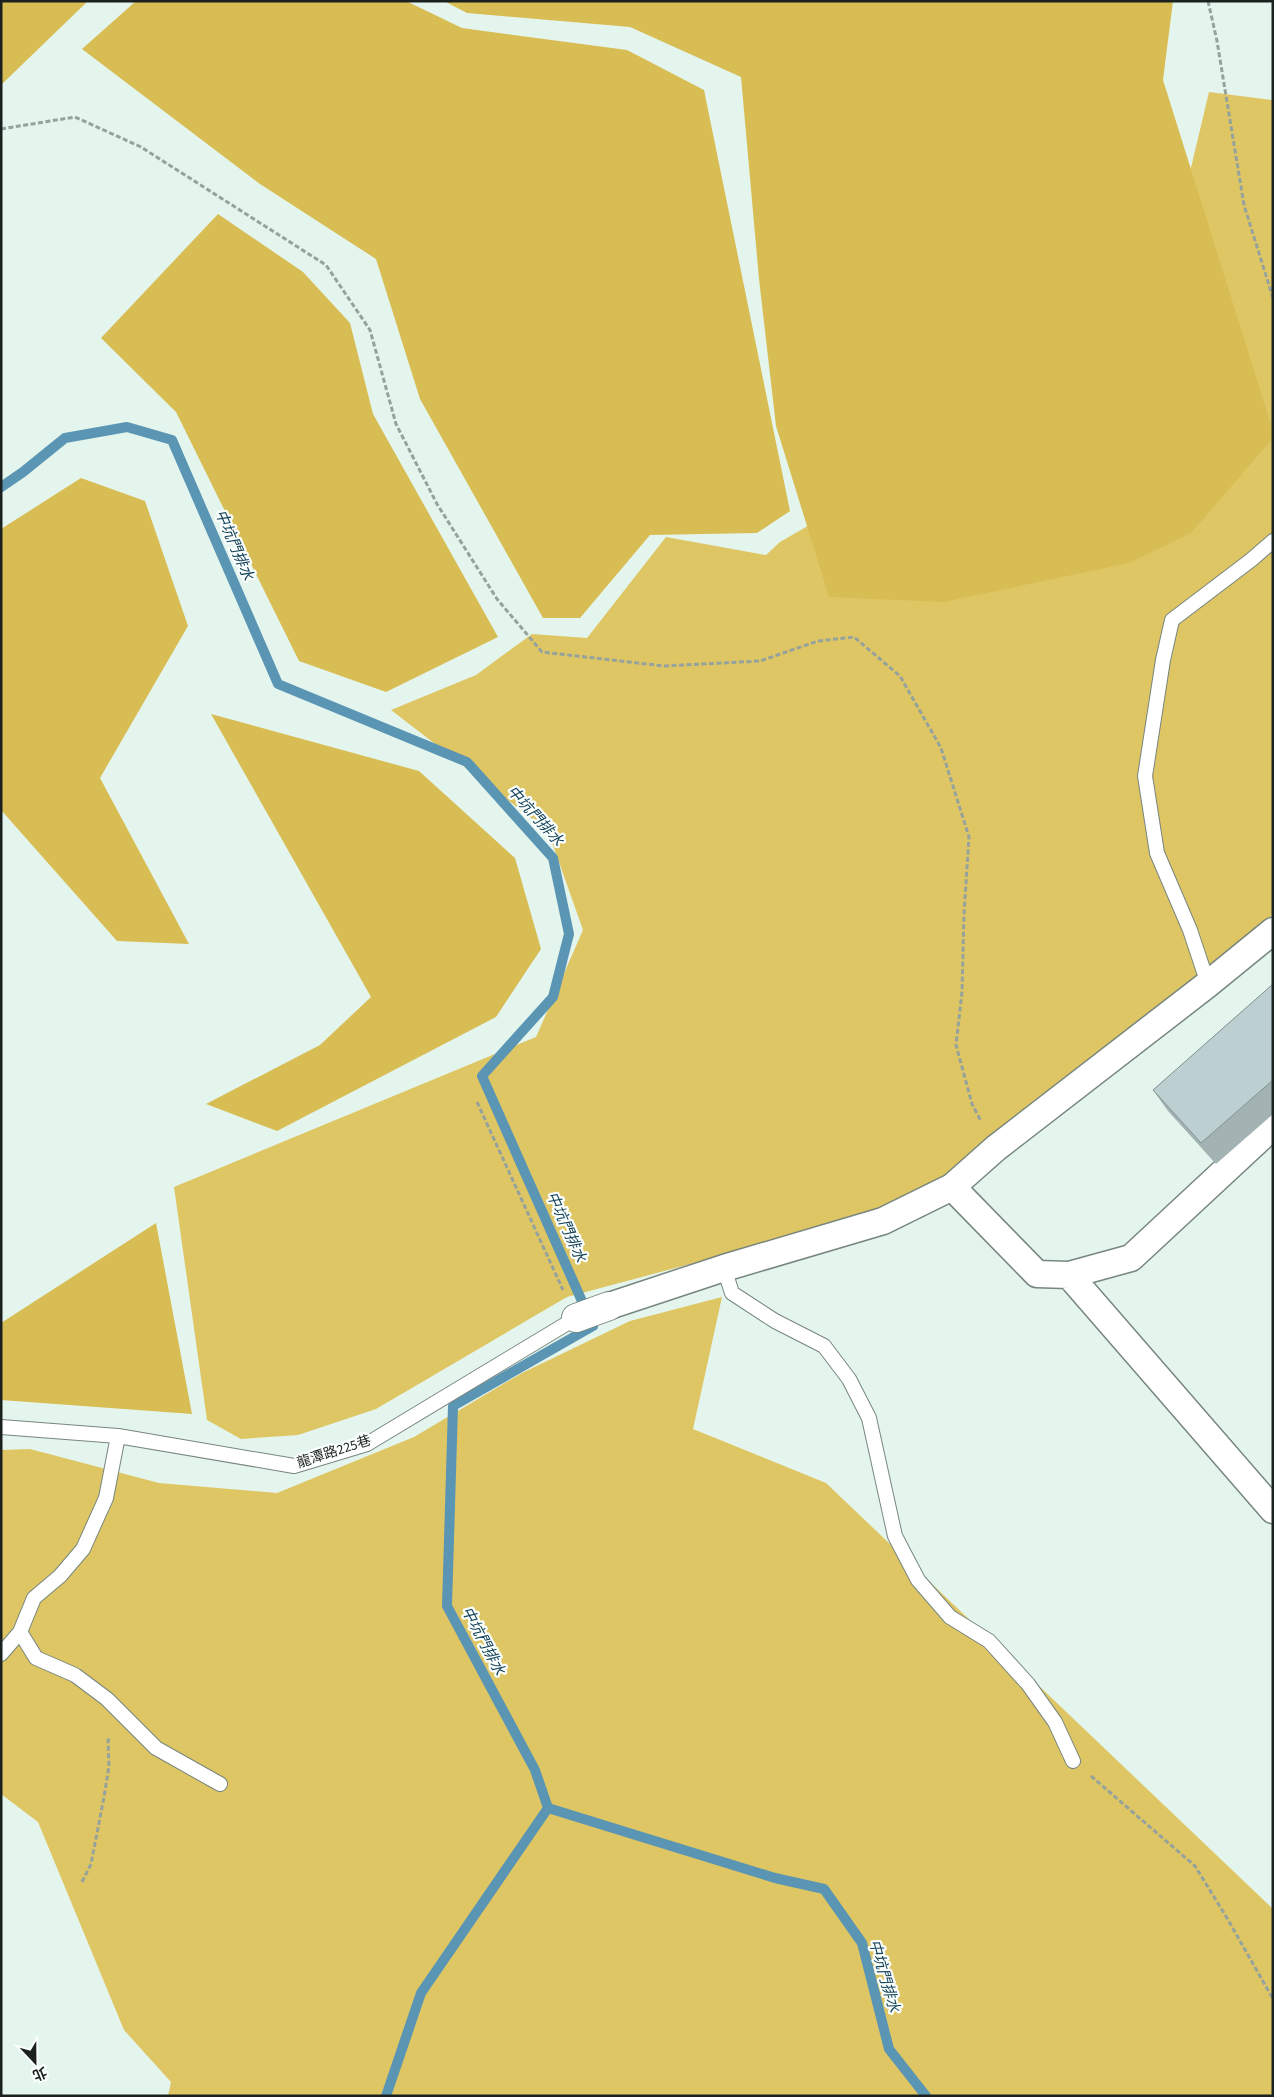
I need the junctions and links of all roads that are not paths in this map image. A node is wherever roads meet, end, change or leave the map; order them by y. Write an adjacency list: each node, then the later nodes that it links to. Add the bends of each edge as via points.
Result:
1 (1273, 541): 3 (lane, via 1172,620 1145,776 1157,853 1190,930)
2 (1273, 931): 3 (street)
3 (1208, 984): 5 (street, via 996,1148)
4 (1273, 1126): 7 (street, via 1131,1258)
5 (952, 1187): 6 (street, via 882,1221); 7 (street, via 1038,1274)
6 (724, 1268): 8 (street); 15 (lane, via 732,1292 775,1321 824,1346 849,1379 869,1418 895,1536 918,1580 950,1617 989,1641 1028,1684 1055,1722)
7 (1069, 1275): 12 (street)
8 (609, 1306): 9 (street)
9 (576, 1318): 11 (lane, 龍潭路225巷, via 368,1444 294,1466)
10 (1, 1427): 11 (lane, 龍潭路225巷)
11 (118, 1436): 13 (lane, via 106,1498 83,1549 60,1576 34,1598)
12 (1273, 1510)
13 (20, 1632): 14 (lane); 16 (lane, via 36,1658 75,1675 107,1699 156,1748)
14 (1, 1654)
15 (1074, 1761)
16 (220, 1784)

